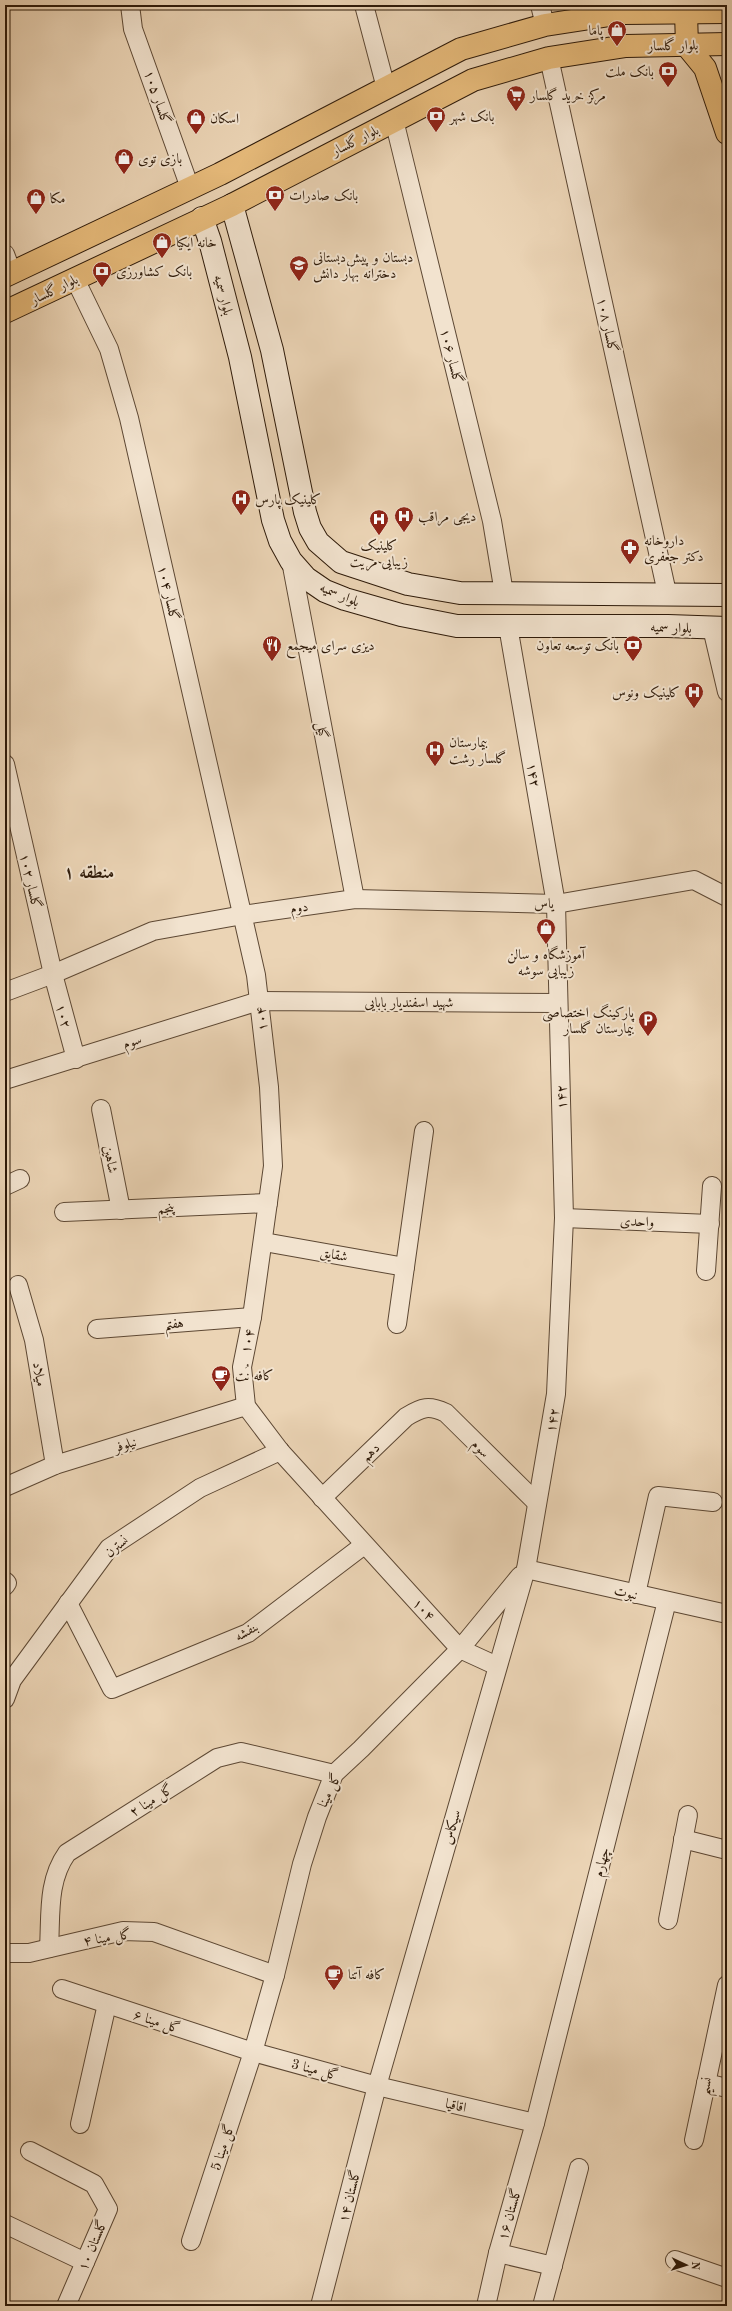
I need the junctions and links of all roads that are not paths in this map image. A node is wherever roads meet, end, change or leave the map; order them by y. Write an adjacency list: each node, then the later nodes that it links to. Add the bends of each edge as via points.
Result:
1 (130, 5): 13 (street, گلسار ۱۰۵, via 134,29)
2 (364, 5): 9 (street)
3 (684, 8): 4 (main road); 5 (main road); 7 (main road)
4 (543, 15): 9 (main road, via 461,50)
5 (723, 15)
6 (727, 44): 7 (main road, بلوار گلسار)
7 (687, 46): 8 (main road, بلوار گلسار, via 626,46); 11 (main road, via 705,68)
8 (549, 58): 10 (main road, بلوار گلسار, via 473,80); 21 (street, گلسار ۱۰۸)
9 (386, 88): 12 (main road)
10 (394, 120): 14 (main road, بلوار گلسار); 20 (street, گلسار ۱۰۶, via 492,521)
11 (727, 132)
12 (220, 174): 13 (main road); 14 (main road)
13 (190, 188): 15 (main road); 16 (main road)
14 (232, 205): 15 (main road, بلوار گلسار); 20 (main road, via 272,350 305,512 318,542 341,562 408,584 460,593)
15 (202, 218): 17 (main road, بلوار گلسار); 19 (main road, بلوار سمیه, via 240,356 273,520 280,541)
16 (7, 268)
17 (75, 279): 18 (main road, بلوار گلسار); 31 (street, گلسار ۱۰۴, via 109,349 129,418)
18 (5, 312)
19 (291, 561): 23 (main road, بلوار سمیه, via 306,578 325,591 352,601 401,615 456,626); 29 (street, گیل)
20 (504, 593): 21 (main road); 23 (main road)
21 (667, 593): 22 (main road); 24 (main road)
22 (727, 594)
23 (508, 626): 24 (main road, بلوار سمیه); 30 (street, ۱۴۲)
24 (668, 626): 25 (main road, بلوار سمیه)
25 (719, 628): 26 (street)
26 (727, 692)
27 (5, 764): 32 (street, گلسار ۱۰۲)
28 (727, 896): 30 (street, یاس, via 694,880)
29 (355, 899): 30 (street, یاس); 31 (street, دوم)
30 (556, 904): 35 (street, ۱۴۲)
31 (243, 915): 32 (street, دوم, via 153,931); 34 (street, ۱۰۴)
32 (53, 974): 33 (street, دوم); 36 (street, ۱۰۲)
33 (5, 992)
34 (259, 1000): 35 (street, شهید اسفندیار بابایی); 36 (street, سوم); 41 (street, ۱۰۴, via 269,1086 273,1166)
35 (558, 1003): 44 (street, ۱۴۲)
36 (76, 1058): 37 (street, سوم)
37 (5, 1080)
38 (101, 1109): 42 (street, شاهین)
39 (424, 1131): 47 (street)
40 (712, 1186): 45 (street)
41 (268, 1203): 42 (street, پنجم); 46 (street, ۱۰۴)
42 (121, 1210): 43 (street, پنجم)
43 (64, 1212)
44 (564, 1218): 45 (street, واحدی); 60 (street, ۱۴۲, via 556,1394)
45 (710, 1224): 48 (street)
46 (264, 1242): 47 (street, شقایق); 50 (street, ۱۰۴)
47 (405, 1267): 51 (street)
48 (706, 1271)
49 (18, 1285): 56 (street, میلاد, via 34,1340)
50 (252, 1317): 52 (street, هفتم); 53 (street, ۱۰۴, via 242,1367)
51 (398, 1324)
52 (97, 1329)
53 (246, 1406): 55 (street, ۱۰۴); 56 (street, نیلوفر)
54 (419, 1409): 58 (street, دهم, via 406,1417); 60 (street, سوم, via 434,1408 446,1413)
55 (280, 1451): 58 (street, ۱۰۴); 67 (street, نسترن, via 200,1488 109,1548)
56 (55, 1465): 57 (street, نیلوفر)
57 (5, 1487)
58 (322, 1498): 61 (street, ۱۰۴)
59 (713, 1502): 65 (street, via 658,1496)
60 (537, 1503): 62 (street, ۱۴۲)
61 (364, 1545): 67 (street, بنفشه, via 248,1633 112,1689); 69 (street, ۱۰۴)
62 (526, 1569): 65 (street, نبوت); 69 (street, گل مینا); 70 (street, سیکاس)
63 (5, 1581): 64 (street)
64 (5, 1586)
65 (636, 1594): 66 (street, نبوت)
66 (667, 1601): 68 (street, نبوت); 87 (street, چهارم)
67 (68, 1603): 71 (street, نسترن, via 12,1680)
68 (727, 1614)
69 (460, 1649): 70 (street, ۱۰۴); 72 (street, گل مینا)
70 (497, 1666): 85 (street, سیکاس)
71 (5, 1699)
72 (334, 1774): 77 (street, گل مینا ۲, via 241,1752 217,1758 66,1853 52,1882); 79 (street, گل مینا, via 302,1864)
73 (688, 1815): 74 (street)
74 (683, 1839): 75 (street); 76 (street)
75 (727, 1850)
76 (668, 1920)
77 (49, 1948): 78 (street, گل مینا ۴, via 29,1953); 79 (street, گل مینا ۴, via 122,1931 154,1932)
78 (5, 1953)
79 (275, 1975): 83 (street, گل مینا)
80 (727, 1985): 84 (street, نسیم)
81 (62, 1989): 82 (street, گل مینا ۶)
82 (107, 2004): 83 (street, گل مینا ۶); 88 (street)
83 (253, 2052): 85 (street, گل مینا 3); 93 (street, گل مینا 5)
84 (706, 2083): 86 (street); 89 (street, نسیم)
85 (377, 2086): 87 (street, اقاقیا); 100 (street, گلستان ۱۴)
86 (727, 2088)
87 (535, 2123): 94 (street, گلستان ۱۶)
88 (80, 2124)
89 (694, 2140)
90 (30, 2151): 96 (street, گلستان ۱۰, via 94,2184 108,2209)
91 (579, 2168): 97 (street)
92 (5, 2224): 96 (street)
93 (191, 2241)
94 (498, 2253): 97 (street); 101 (street, گلستان ۱۶)
95 (676, 2260): 98 (street)
96 (85, 2262): 99 (street, گلستان ۱۰)
97 (553, 2266): 102 (street)
98 (727, 2278)
99 (66, 2306)
100 (320, 2306)
101 (486, 2306)
102 (542, 2306)

